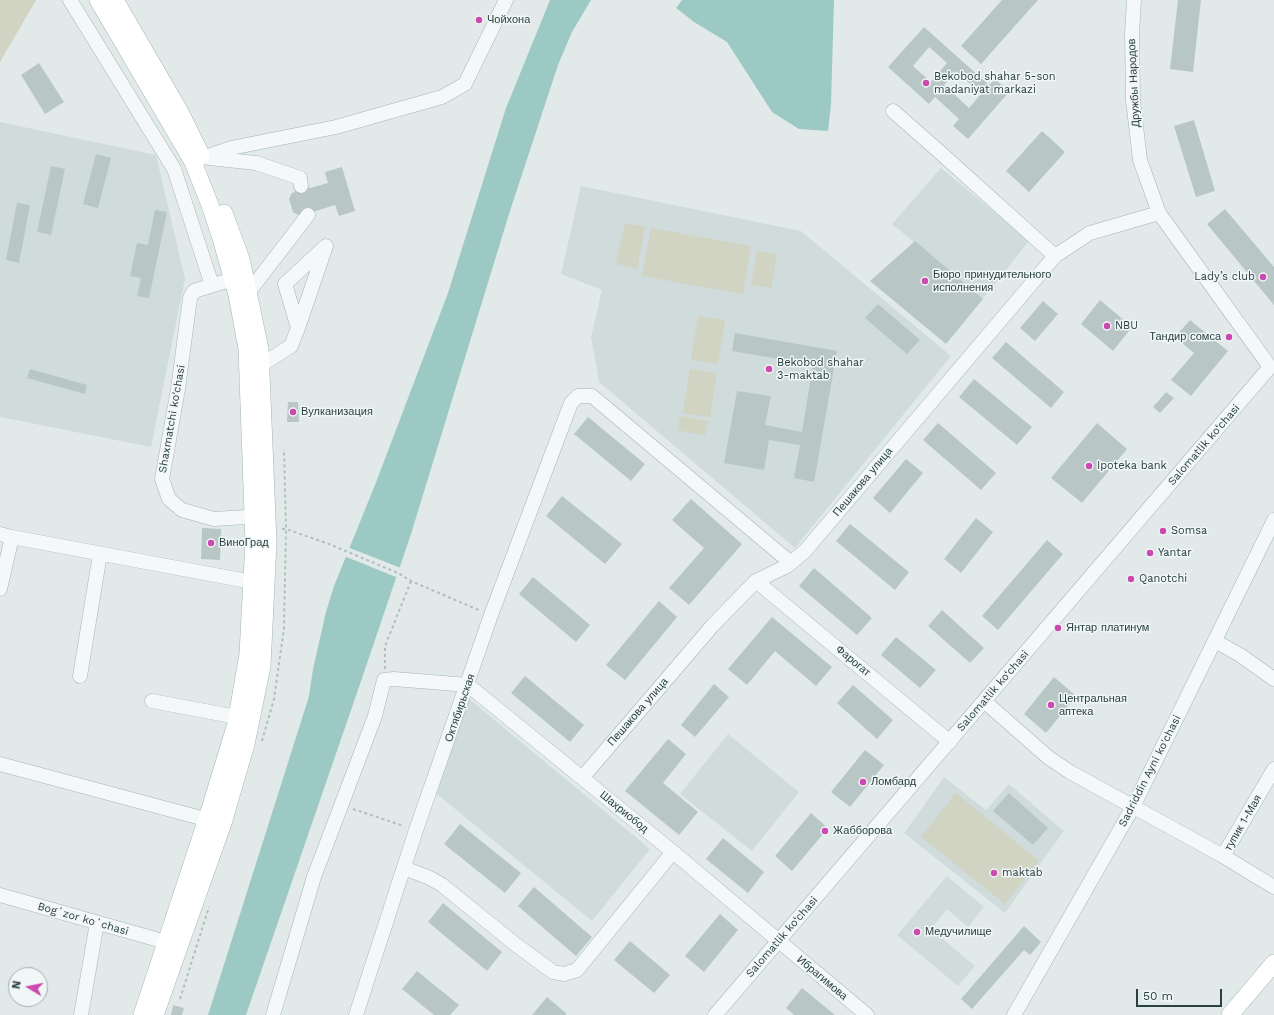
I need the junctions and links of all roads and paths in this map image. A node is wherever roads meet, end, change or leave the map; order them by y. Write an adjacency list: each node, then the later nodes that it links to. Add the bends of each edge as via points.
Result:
1 (70, 0): 12 (street, via 174,169)
2 (98, 0): 7 (main road)
3 (115, 0): 7 (main road, via 180,112)
4 (506, 0): 7 (street, via 465,84 442,97 336,127 231,148)
5 (1134, 0): 9 (street, Дружбы Народов, via 1133,100 1140,160)
6 (893, 111): 11 (street)
7 (198, 160): 8 (street, via 256,163 300,178); 13 (main road, via 210,205)
8 (301, 186)
9 (1159, 213): 11 (street, Пешакова улица, via 1090,233); 16 (street, Дружбы Народов)
10 (308, 215): 13 (street)
11 (1055, 256): 23 (street, Пешакова улица, via 805,550)
12 (212, 286): 13 (street, Shaxmatchi ko'chasi); 18 (street, Shaxmatchi ko'chasi, via 194,291 190,298 178,389 162,479 169,499 182,510 214,519)
13 (239, 289): 15 (main road, via 260,349); 18 (main road)
14 (298, 328): 14 (street, via 318,269 326,246 285,284); 15 (street, via 291,346)
15 (261, 365): 18 (main road)
16 (1272, 368): 35 (street, Salomatlik ko‘chasi)
17 (284, 449): 20 (path)
18 (263, 520): 20 (path); 26 (main road, via 254,542)
19 (1274, 520): 29 (street, Sadriddin Ayni ko'chasi)
20 (286, 529): 24 (path, via 329,544)
21 (6, 535): 22 (street); 27 (street)
22 (100, 554): 26 (street); 30 (street)
23 (791, 563): 25 (street, Пешакова улица); 28 (street, Октябирьская, via 592,396 578,396 570,403)
24 (411, 581): 28 (path); 32 (path, via 385,646)
25 (756, 581): 37 (street, Фарогат); 40 (street, Пешакова улица, via 713,625)
26 (260, 583): 36 (main road); 43 (main road, via 262,666 246,744)
27 (0, 589)
28 (491, 615): 33 (street, Октябирьская)
29 (1215, 641): 31 (street); 42 (street, Sadriddin Ayni ko'chasi)
30 (80, 676)
31 (1274, 679)
32 (384, 680): 33 (street); 41 (street, via 375,716)
33 (468, 685): 40 (street, Шахриобод); 44 (street, Октябирьская)
34 (152, 701): 36 (street)
35 (984, 701): 37 (street, Salomatlik ko‘chasi); 42 (street, via 1049,758)
36 (237, 717): 43 (main road)
37 (950, 742): 51 (street, Salomatlik ko‘chasi)
38 (0, 764): 43 (street)
39 (1274, 770): 46 (street, тупик 1-Мая)
40 (582, 778): 45 (street, Шахриобод)
41 (342, 805): 44 (path); 57 (street, via 314,877)
42 (1134, 807): 46 (street); 61 (street, Sadriddin Ayni ko'chasi)
43 (215, 821): 52 (main road); 56 (main road)
44 (416, 830): 47 (street, Октябирьская)
45 (673, 852): 47 (street, via 577,970 564,974 553,972 442,885); 51 (street, Шахриобод)
46 (1223, 856): 48 (street)
47 (404, 868): 58 (street, Октябирьская)
48 (1274, 887)
49 (0, 895): 50 (street, Bogʻzor koʻchasi)
50 (97, 923): 52 (street, Bogʻzor koʻchasi); 54 (street)
51 (778, 941): 59 (street, Salomatlik ko‘chasi); 60 (street, Ибрагимова)
52 (166, 942): 55 (main road)
53 (1274, 963): 62 (main road)
54 (80, 1015)
55 (142, 1015)
56 (155, 1015)
57 (273, 1015)
58 (356, 1015)
59 (715, 1015)
60 (867, 1015)
61 (1014, 1015)
62 (1230, 1015)

